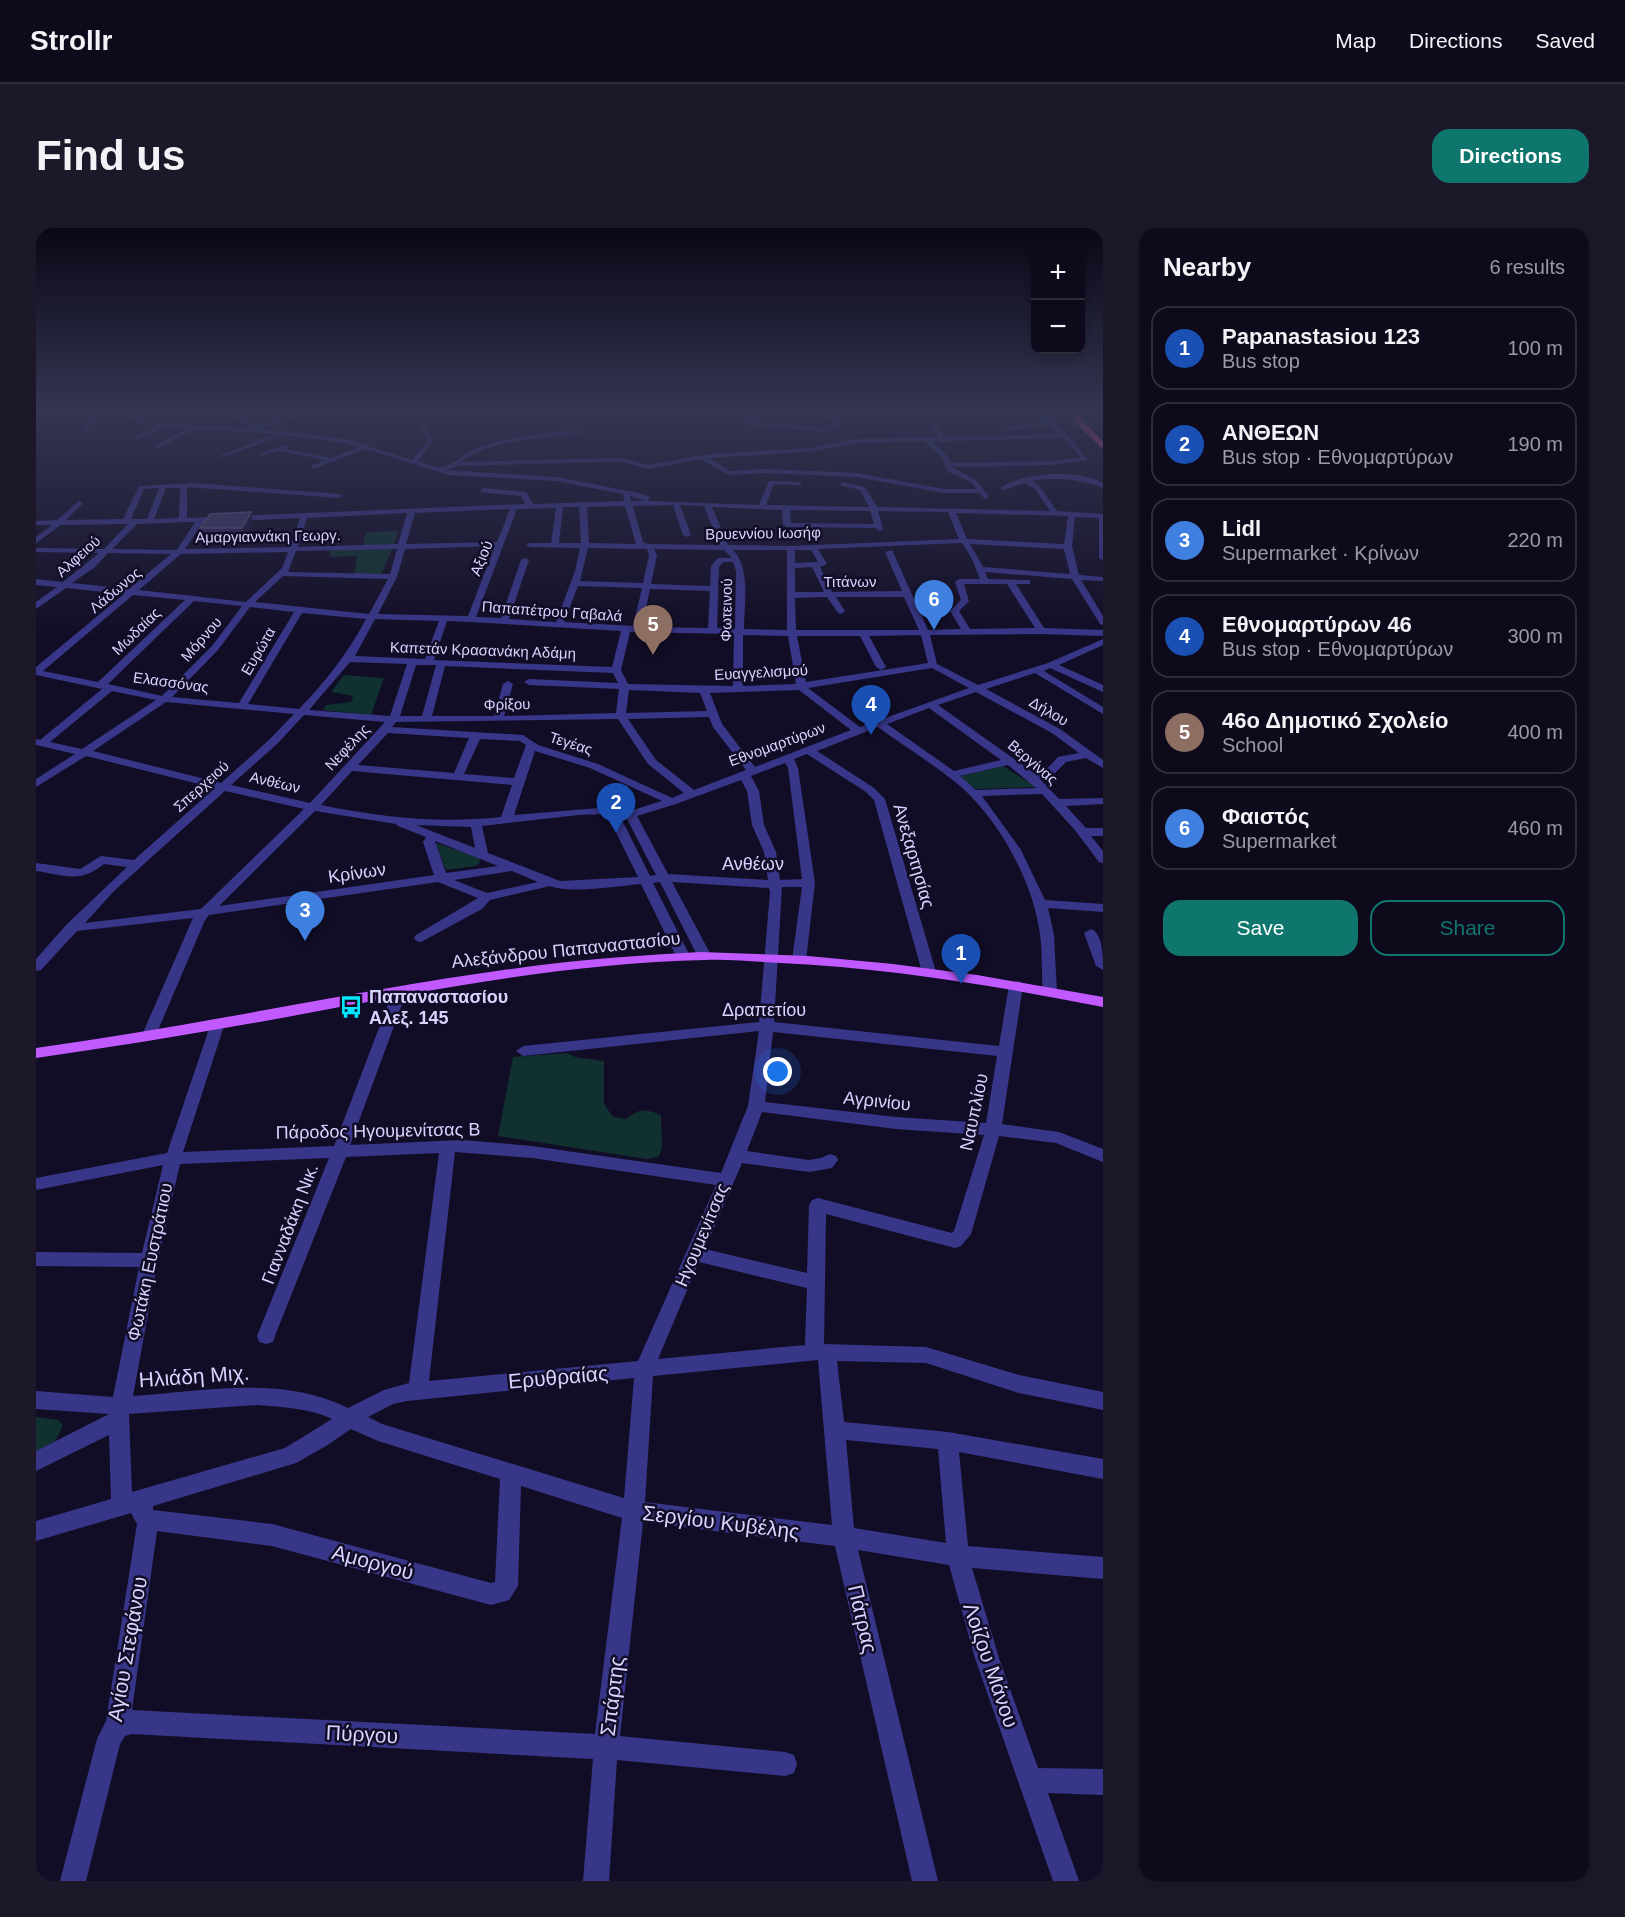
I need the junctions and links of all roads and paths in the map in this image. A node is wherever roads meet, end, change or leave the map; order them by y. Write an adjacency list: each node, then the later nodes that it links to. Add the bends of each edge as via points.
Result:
1 (583, 484): 14 (street)
2 (770, 484): 26 (street)
3 (855, 484): 27 (street, via 863,488)
4 (908, 484): 13 (street, via 946,491)
5 (976, 484): 13 (street)
6 (1014, 484): 10 (street, via 1007,487)
7 (1032, 484): 10 (street)
8 (184, 485): 9 (street); 11 (street); 36 (street)
9 (163, 486): 38 (street); 39 (street, Αλφειού, via 141,488)
10 (1035, 486): 32 (street)
11 (263, 490): 15 (street); 16 (street)
12 (483, 490): 25 (street, via 523,494)
13 (980, 491): 30 (street)
14 (624, 492): 18 (street); 19 (street, via 643,496)
15 (339, 496)
16 (263, 499)
17 (79, 503): 41 (street)
18 (629, 503): 19 (street); 21 (street); 53 (street, via 639,543)
19 (649, 503): 20 (street)
20 (676, 503): 22 (street); 42 (street)
21 (583, 504): 23 (street); 49 (street)
22 (707, 504): 26 (street); 50 (street, Φωτεινού)
23 (560, 505): 25 (street); 47 (street)
24 (515, 506): 25 (street); 31 (street); 45 (street, Αξιού)
25 (530, 506)
26 (762, 507): 28 (street)
27 (873, 507): 28 (street); 28 (street, via 878,528 787,525); 29 (street)
28 (786, 508)
29 (951, 510): 30 (street); 44 (street)
30 (995, 512): 32 (street)
31 (411, 513): 34 (street); 48 (street, Σπερχειού)
32 (1055, 513): 33 (street)
33 (1072, 514): 35 (street); 52 (street)
34 (304, 516): 37 (street, via 262,512); 55 (street)
35 (1103, 516): 62 (street)
36 (183, 519): 37 (street); 38 (street)
37 (201, 519): 59 (street, Λάδωνος)
38 (150, 520): 39 (street)
39 (130, 521): 41 (street); 58 (street, Αλφειού)
40 (36, 523): 41 (street)
41 (59, 523): 43 (street)
42 (687, 536)
43 (36, 541)
44 (963, 541): 51 (street, Βρυεννίου Ιωσήφ); 52 (street, Βρυεννίου Ιωσήφ); 57 (street)
45 (501, 544): 48 (street, Αμαργιαννάκη Γεωργ.); 91 (street, Αξιού)
46 (530, 545): 47 (street, Βρυεννίου Ιωσήφ)
47 (555, 545): 49 (street, Βρυεννίου Ιωσήφ)
48 (402, 546): 55 (street, Αμαργιαννάκη Γεωργ.); 69 (street, Σπερχειού)
49 (585, 546): 53 (street, Βρυεννίου Ιωσήφ); 75 (street)
50 (724, 547): 53 (street, Βρυεννίου Ιωσήφ); 54 (street, Βρυεννίου Ιωσήφ); 64 (street, Φωτεινού)
51 (813, 547): 54 (street, Βρυεννίου Ιωσήφ); 65 (street, via 824,562)
52 (1068, 547): 72 (street)
53 (650, 548): 77 (street, via 654,555)
54 (791, 548): 66 (street)
55 (293, 549): 59 (street, Αμαργιαννάκη Γεωργ.); 68 (street)
56 (36, 550): 58 (street, Αμαργιαννάκη Γεωργ.)
57 (970, 550): 60 (street); 67 (street)
58 (106, 551): 59 (street, Αμαργιαννάκη Γεωργ.); 76 (street, Αλφειού)
59 (179, 552): 80 (street, Λάδωνος)
60 (889, 552): 61 (street); 82 (street)
61 (851, 554)
62 (1103, 558)
63 (525, 560): 92 (street)
64 (737, 560): 79 (street, via 717,562); 97 (street, Φωτεινού, via 741,578)
65 (814, 565): 66 (street); 81 (street)
66 (790, 566): 83 (street)
67 (980, 569): 71 (street); 72 (street)
68 (283, 574): 69 (street); 85 (street, Μόρνου)
69 (393, 577): 89 (street, Σπερχειού)
70 (1103, 579): 72 (street)
71 (985, 581): 74 (street); 100 (street, via 959,582 964,601 954,611)
72 (1077, 581): 74 (street); 78 (street); 93 (street)
73 (36, 582): 76 (street, Παπαπέτρου Γαβαλά)
74 (1010, 582): 98 (street)
75 (575, 583): 77 (street); 94 (street)
76 (67, 585): 80 (street, Παπαπέτρου Γαβαλά); 86 (street, Αλφειού)
77 (647, 586): 79 (street); 95 (street)
78 (1103, 586)
79 (714, 589): 96 (street)
80 (134, 592): 84 (street, Παπαπέτρου Γαβαλά); 114 (street, Λάδωνος)
81 (829, 594): 82 (street, Τιτάνων); 83 (street, Τιτάνων); 88 (street)
82 (908, 594): 103 (street)
83 (791, 595): 99 (street)
84 (192, 598): 85 (street, Παπαπέτρου Γαβαλά); 118 (street, Μωδαίας)
85 (248, 604): 87 (street, Παπαπέτρου Γαβαλά); 124 (street, Μόρνου, via 215,648)
86 (36, 606)
87 (299, 610): 89 (street, Παπαπέτρου Γαβαλά); 126 (street, Ευρώτα)
88 (841, 611)
89 (372, 616): 90 (street, Παπαπέτρου Γαβαλά); 105 (street, Σπερχειού)
90 (444, 618): 91 (street, Παπαπέτρου Γαβαλά); 107 (street)
91 (471, 619): 92 (street, Παπαπέτρου Γαβαλά)
92 (504, 621): 94 (street, Παπαπέτρου Γαβαλά)
93 (1103, 622)
94 (559, 625): 95 (street, Παπαπέτρου Γαβαλά)
95 (632, 629): 96 (street, Παπαπέτρου Γαβαλά); 112 (street)
96 (712, 631): 97 (street, Παπαπέτρου Γαβαλά)
97 (740, 631): 99 (street, Παπαπέτρου Γαβαλά); 123 (street, Φωτεινού)
98 (1041, 631): 100 (street, Παπαπέτρου Γαβαλά); 101 (street, Παπαπέτρου Γαβαλά)
99 (792, 633): 102 (street, Παπαπέτρου Γαβαλά); 119 (street)
100 (968, 633): 103 (street, Παπαπέτρου Γαβαλά)
101 (1103, 633)
102 (863, 634): 103 (street, Παπαπέτρου Γαβαλά); 111 (street)
103 (925, 634): 109 (street)
104 (1103, 642): 110 (street, Εθνομαρτύρων)
105 (348, 659): 106 (street, Καπετάν Κρασανάκη Αδάμη); 128 (street, Σπερχειού)
106 (412, 663): 107 (street, Καπετάν Κρασανάκη Αδάμη); 134 (street, Νεφέλης)
107 (428, 664): 108 (street, Καπετάν Κρασανάκη Αδάμη)
108 (441, 664): 112 (street, Καπετάν Κρασανάκη Αδάμη); 131 (street)
109 (933, 665): 119 (street, Ευαγγελισμού); 120 (street, Δήλου)
110 (1051, 665): 113 (street, Εθνομαρτύρων); 121 (street)
111 (881, 667)
112 (616, 670): 117 (street)
113 (1036, 670): 120 (street, Εθνομαρτύρων); 127 (street)
114 (36, 672): 118 (street, Ελασσόνας)
115 (529, 682): 117 (street, Ευαγγελισμού)
116 (508, 684): 132 (street)
117 (624, 686): 122 (street, Ευαγγελισμού); 130 (street)
118 (105, 687): 124 (street, Ελασσόνας); 137 (street, Μωδαίας)
119 (802, 688): 123 (street, Ευαγγελισμού); 135 (street)
120 (977, 688): 125 (street, Εθνομαρτύρων); 141 (street, Δήλου)
121 (1103, 689)
122 (704, 690): 123 (street, Ευαγγελισμού); 129 (street, Ηγουμενίτσας)
123 (738, 690)
124 (164, 699): 126 (street, Ελασσόνας); 140 (street, Μόρνου)
125 (930, 704): 133 (street, Εθνομαρτύρων); 143 (street, Βεργίνας)
126 (242, 706): 128 (street, Ελασσόνας)
127 (1103, 711)
128 (303, 712): 134 (street, Φρίξου); 152 (street, Σπερχειού)
129 (711, 714): 130 (street, Φρίξου); 146 (street, Ηγουμενίτσας)
130 (621, 716): 132 (street, Φρίξου); 155 (street, via 645,754)
131 (426, 719): 132 (street, Φρίξου); 134 (street, Φρίξου)
132 (498, 719)
133 (879, 723): 135 (street, Εθνομαρτύρων); 147 (street)
134 (389, 725): 136 (street, Τεγέας); 145 (street, Νεφέλης)
135 (858, 731): 139 (street, Εθνομαρτύρων)
136 (476, 735): 138 (street, Τεγέας, via 523,738); 148 (street)
137 (39, 742): 140 (street, Ανθέων)
138 (531, 745): 150 (street); 157 (street, Τεγέας, via 594,766)
139 (808, 750): 142 (street, Εθνομαρτύρων); 192 (street, Ανεξαρτησίας, via 877,796)
140 (86, 753): 151 (street, Μόρνου); 152 (street, Ανθέων)
141 (1088, 753): 144 (street, Δήλου); 149 (street, via 1062,759 1047,775)
142 (788, 758): 146 (street, Εθνομαρτύρων); 178 (street, via 793,768)
143 (1011, 761): 147 (street); 149 (street, Βεργίνας)
144 (1103, 765)
145 (350, 768): 148 (street); 159 (street, Νεφέλης)
146 (749, 772): 155 (street, Εθνομαρτύρων); 177 (street, Ηγουμενίτσας)
147 (952, 775): 154 (street)
148 (458, 776): 150 (street)
149 (1032, 777): 153 (street, Βεργίνας)
150 (518, 782): 163 (street)
151 (36, 784)
152 (224, 787): 159 (street, Ανθέων); 170 (street, Σπερχειού)
153 (1046, 791): 154 (street); 158 (street, Βεργίνας)
154 (973, 792): 180 (street, via 1014,846)
155 (692, 794): 157 (street, Εθνομαρτύρων)
156 (1103, 801): 158 (street)
157 (672, 802): 161 (street, Εθνομαρτύρων)
158 (1058, 803): 165 (street, Βεργίνας)
159 (313, 807): 162 (street, Ανθέων); 182 (street, Νεφέλης)
160 (612, 814): 161 (street, Εθνομαρτύρων); 163 (street, Ανθέων); 175 (street)
161 (630, 814): 173 (street)
162 (400, 819): 164 (street, Ανθέων); 167 (street, Ανθέων, via 405,826)
163 (506, 821): 164 (street, Ανθέων)
164 (476, 824): 168 (street)
165 (1082, 832): 166 (street); 169 (street, Βεργίνας)
166 (1103, 832)
167 (432, 837): 168 (street, Ανθέων); 174 (street, via 429,842)
168 (482, 854): 172 (street, Ανθέων)
169 (1103, 859)
170 (136, 864): 171 (street, via 100,861 80,873); 183 (street, Σπερχειού)
171 (36, 867)
172 (515, 867): 174 (street, Κρίνων); 176 (street, Ανθέων)
173 (665, 878): 175 (street, Ανθέων); 177 (street, Ανθέων); 186 (street)
174 (442, 879): 179 (street); 182 (street, Κρίνων)
175 (646, 879): 176 (street, Ανθέων, via 600,884); 187 (street)
176 (549, 883): 179 (street)
177 (775, 883): 178 (street, Ανθέων); 188 (street, Ηγουμενίτσας)
178 (809, 883): 189 (street)
179 (486, 897): 185 (street)
180 (1038, 903): 181 (street); 195 (street, via 1046,926)
181 (1103, 908)
182 (204, 913): 183 (street); 199 (street, Νεφέλης, via 193,930)
183 (71, 928): 191 (street, Σπερχειού)
184 (1091, 933): 190 (street)
185 (421, 938)
186 (704, 955): 187 (main road, Αλεξάνδρου Παπαναστασίου); 188 (main road, Αλεξάνδρου Παπαναστασίου)
187 (683, 956): 194 (main road, Αλεξάνδρου Παπαναστασίου, via 514,972)
188 (771, 958): 189 (main road, Αλεξάνδρου Παπαναστασίου); 198 (street, Ηγουμενίτσας)
189 (799, 960): 192 (main road, Αλεξάνδρου Παπαναστασίου)
190 (1103, 966)
191 (36, 967)
192 (929, 972): 193 (main road, Αλεξάνδρου Παπαναστασίου)
193 (1016, 986): 195 (main road, Αλεξάνδρου Παπαναστασίου); 201 (street, Ναυπλίου)
194 (400, 991): 197 (main road, Αλεξάνδρου Παπαναστασίου); 206 (street, Γιανναδάκη Νικ.)
195 (1050, 992): 196 (main road, Αλεξάνδρου Παπαναστασίου)
196 (1103, 1002)
197 (217, 1026): 199 (main road, Αλεξάνδρου Παπαναστασίου); 209 (street, Φωτάκη Ευστράτιου)
198 (766, 1026): 200 (street, Δραπετίου); 201 (street, Δραπετίου); 203 (street, Ηγουμενίτσας)
199 (149, 1035): 202 (main road, Αλεξάνδρου Παπαναστασίου)
200 (523, 1051)
201 (1006, 1052): 204 (street, Ναυπλίου)
202 (36, 1053)
203 (756, 1106): 204 (street, Αγρινίου); 207 (street, Ηγουμενίτσας)
204 (993, 1130): 208 (street, Αγρινίου, via 1059,1138); 213 (street, Ναυπλίου, via 962,1234)
205 (448, 1146): 206 (street, Πάροδος Ηγουμενίτσας Β); 211 (street, Πάροδος Ηγουμενίτσας Β, via 532,1152); 221 (street)
206 (340, 1150): 209 (street, Πάροδος Ηγουμενίτσας Β); 218 (street, Γιανναδάκη Νικ.)
207 (737, 1156): 210 (street, via 809,1166); 211 (street, Ηγουμενίτσας)
208 (1103, 1156)
209 (173, 1158): 212 (street, Πάροδος Ηγουμενίτσας Β); 216 (street, Φωτάκη Ευστράτιου)
210 (830, 1160)
211 (726, 1180): 214 (street, Ηγουμενίτσας)
212 (36, 1184)
213 (955, 1241): 217 (street, Πάτρας, via 818,1204)
214 (694, 1254): 217 (street); 220 (street, Ηγουμενίτσας)
215 (36, 1259): 216 (street)
216 (148, 1260): 224 (street, Φωτάκη Ευστράτιου)
217 (817, 1283): 219 (street, Πάτρας)
218 (266, 1336)
219 (820, 1352): 220 (street, Ερυθραίας); 223 (street, Ερυθραίας, via 926,1355 1019,1384); 226 (street, Πάτρας)
220 (644, 1369): 221 (street, Ερυθραίας); 232 (street, Ηγουμενίτσας)
221 (418, 1390): 225 (street, Ερυθραίας, via 383,1397)
222 (36, 1400): 224 (street, Ηλιάδη Μιχ.)
223 (1103, 1401)
224 (119, 1413): 225 (street, Ηλιάδη Μιχ., via 257,1396 325,1406); 228 (street); 231 (street, Φωτάκη Ευστράτιου)
225 (351, 1419): 230 (street, Σεργίου Κυβέλης, via 378,1432); 231 (street, Ερυθραίας, via 289,1456)
226 (836, 1430): 227 (street); 234 (street, Πάτρας)
227 (948, 1441): 229 (street); 235 (street, Λοίζου Μάνου)
228 (36, 1461)
229 (1103, 1469)
230 (511, 1474): 231 (street, Αμοργού, via 507,1586 492,1594 273,1535); 232 (street, Σεργίου Κυβέλης)
231 (137, 1508): 233 (street, Ερυθραίας); 237 (street, Αγίου Στεφάνου)
232 (634, 1511): 234 (street, Σεργίου Κυβέλης); 238 (street, Σπάρτης)
233 (36, 1531)
234 (844, 1537): 235 (street, Σεργίου Κυβέλης); 244 (street, Πάτρας)
235 (958, 1556): 236 (street, Σεργίου Κυβέλης); 240 (street, Λοίζου Μάνου, via 987,1658)
236 (1103, 1568)
237 (118, 1725): 238 (street, Πύργου, via 132,1722); 242 (street, Αγίου Στεφάνου, via 109,1739)
238 (606, 1747): 239 (street, Πύργου); 243 (street, Σπάρτης)
239 (785, 1764)
240 (1031, 1780): 241 (street); 245 (street, Λοίζου Μάνου)
241 (1103, 1782)
242 (73, 1881)
243 (596, 1881)
244 (924, 1881)
245 (1066, 1881)

